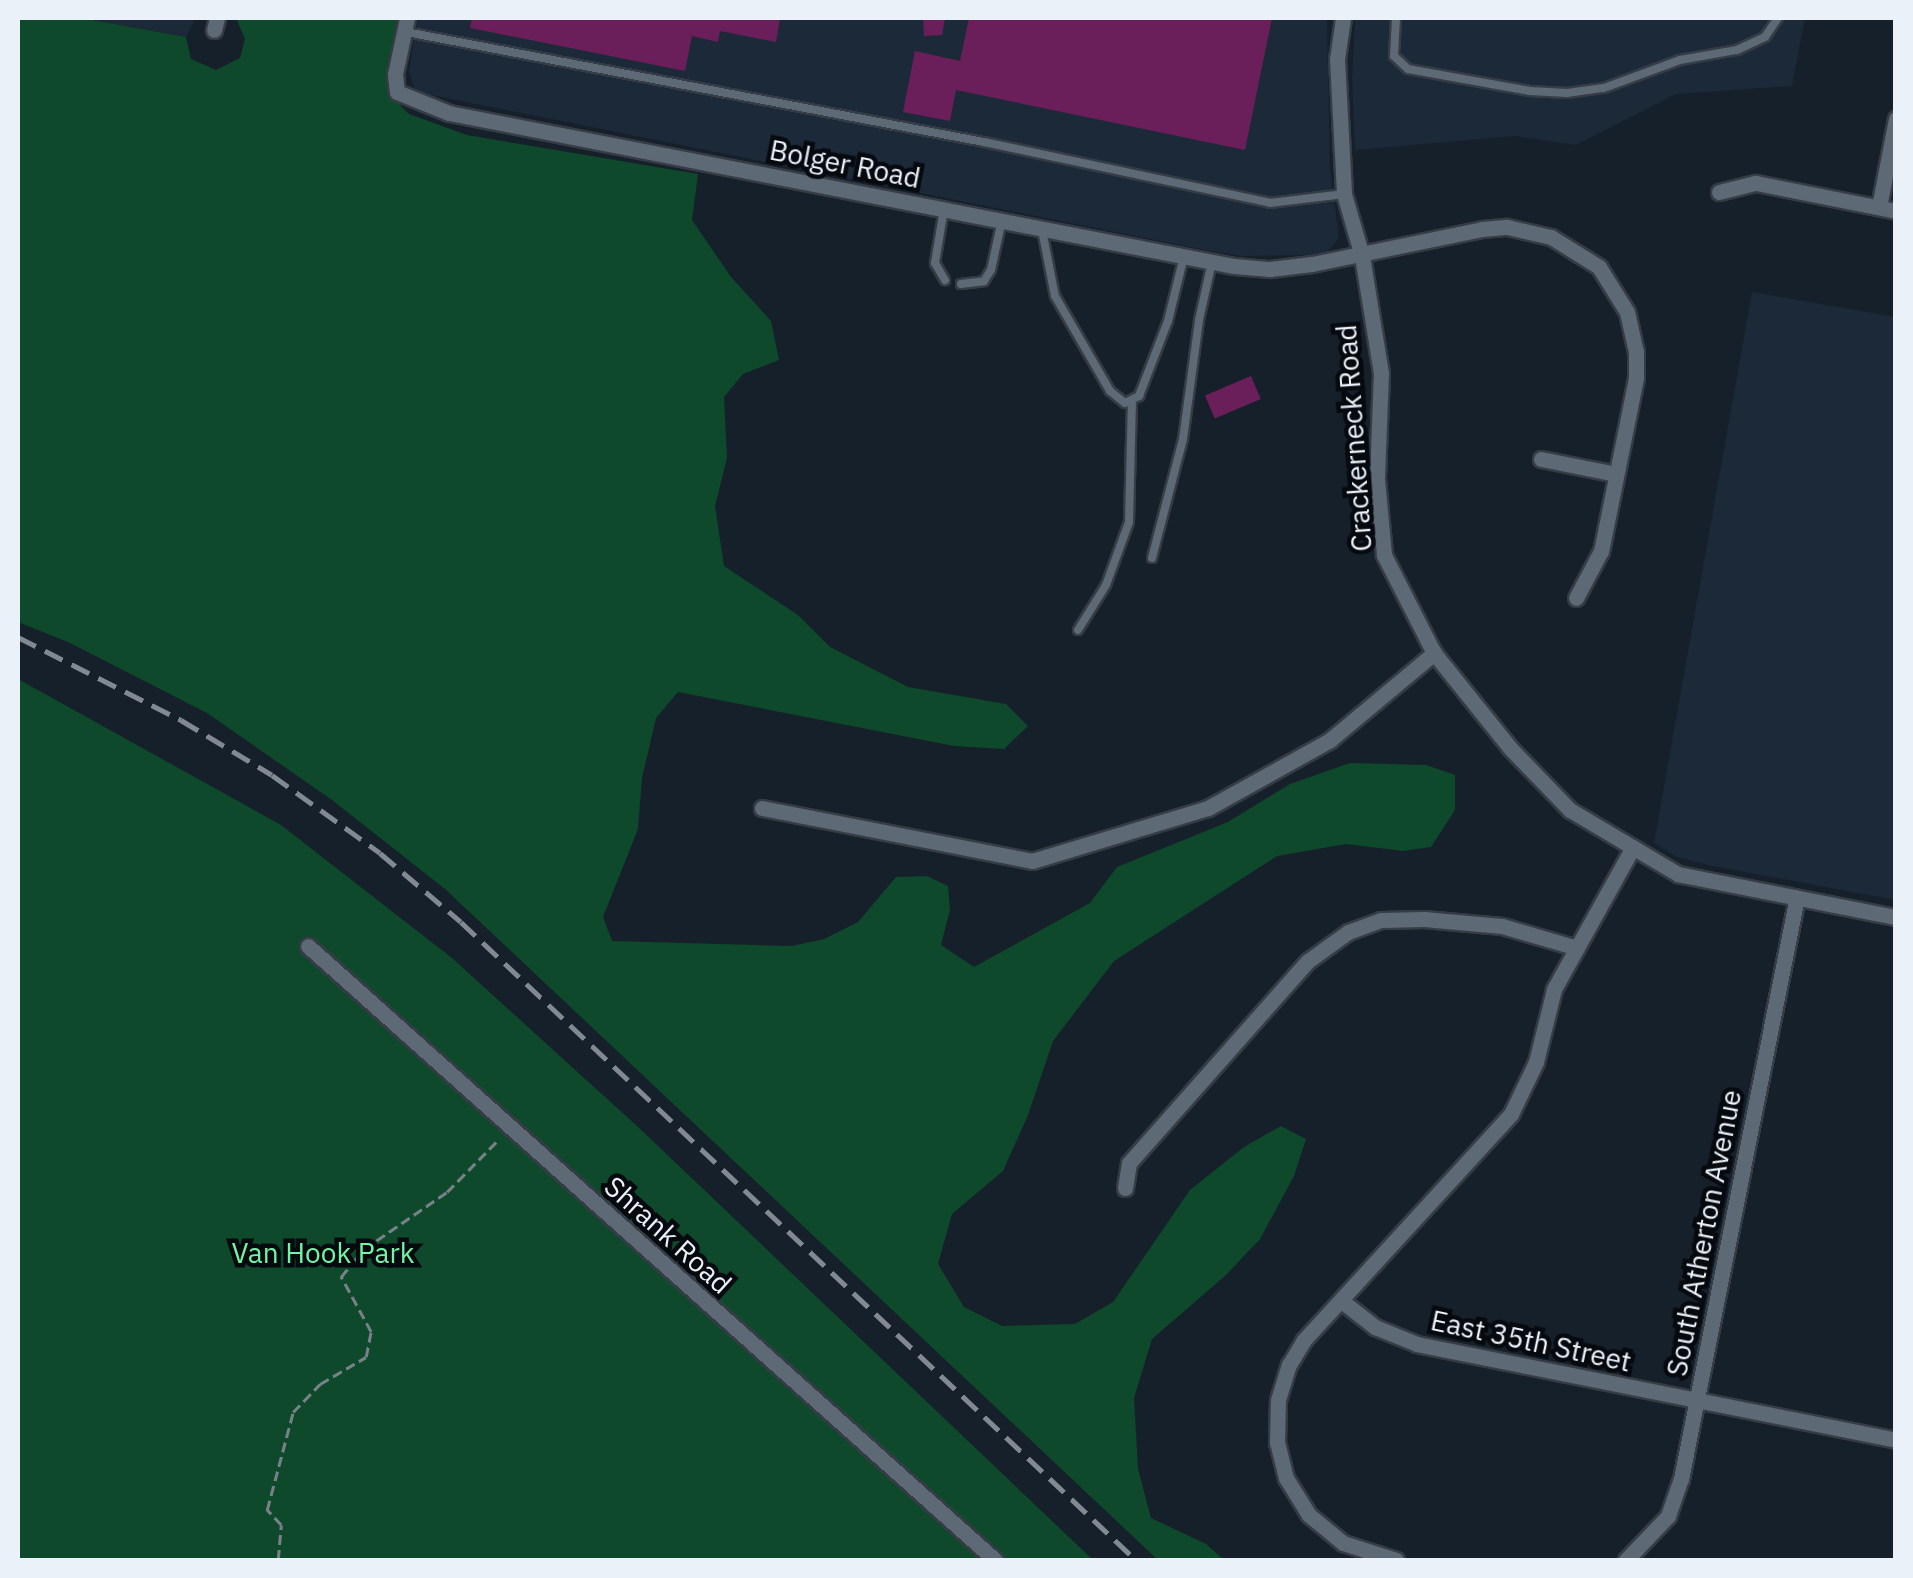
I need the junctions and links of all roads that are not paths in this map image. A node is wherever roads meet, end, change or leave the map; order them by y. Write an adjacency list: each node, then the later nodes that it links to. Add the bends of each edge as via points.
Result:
1 (1342, 18): 7 (street, Crackerneck Road, via 1336,59)
2 (1396, 18): 3 (lane, via 1394,56 1408,68 1567,93 1737,50 1765,37)
3 (1778, 18)
4 (406, 25): 7 (lane, via 1270,202); 8 (street, Bolger Road, via 397,92 449,113)
5 (1896, 118): 9 (street)
6 (1719, 192): 9 (street, via 1756,183)
7 (1344, 194): 13 (street, Crackerneck Road)
8 (944, 209): 10 (street, Bolger Road); 15 (lane, via 935,263)
9 (1887, 209)
10 (1002, 220): 11 (street, Bolger Road); 16 (lane, via 992,270 984,281)
11 (1042, 228): 12 (street, Bolger Road); 17 (lane, via 1055,296 1110,391)
12 (1184, 256): 14 (street, Bolger Road); 17 (lane, via 1168,321)
13 (1362, 256): 14 (street, Bolger Road, via 1270,270); 19 (street, Bolger Road, via 1507,228 1552,237 1599,267 1628,312 1636,352); 23 (street, Crackerneck Road, via 1381,374 1376,479 1384,556)
14 (1212, 262): 20 (lane, via 1183,439)
15 (945, 280)
16 (961, 284)
17 (1132, 402): 22 (lane, via 1129,522 1106,585)
18 (1540, 459): 19 (street)
19 (1616, 474): 21 (street, Bolger Road, via 1601,550)
20 (1152, 558)
21 (1576, 598)
22 (1078, 630)
23 (1434, 652): 24 (street, via 1330,740 1208,808 1032,861); 25 (street, Crackerneck Road, via 1570,810)
24 (762, 808)
25 (1633, 846): 26 (street, Crackerneck Road, via 1678,874); 29 (street)
26 (1796, 897): 27 (street, Crackerneck Road); 32 (street, South Atherton Avenue)
27 (1896, 917)
28 (308, 946): 34 (street, Shrank Road)
29 (1577, 948): 30 (street, via 1502,926 1424,919 1381,920 1348,932 1308,961 1130,1163); 31 (street, via 1554,989 1536,1062 1511,1114)
30 (1125, 1188)
31 (1343, 1302): 32 (street, East 35th Street, via 1375,1327 1417,1344); 35 (street, via 1296,1352 1278,1400 1277,1443 1286,1478 1309,1514 1342,1542)
32 (1696, 1401): 33 (street, East 35th Street); 36 (street, South Atherton Avenue, via 1668,1516)
33 (1896, 1440)
34 (995, 1560)
35 (1396, 1560)
36 (1626, 1560)

